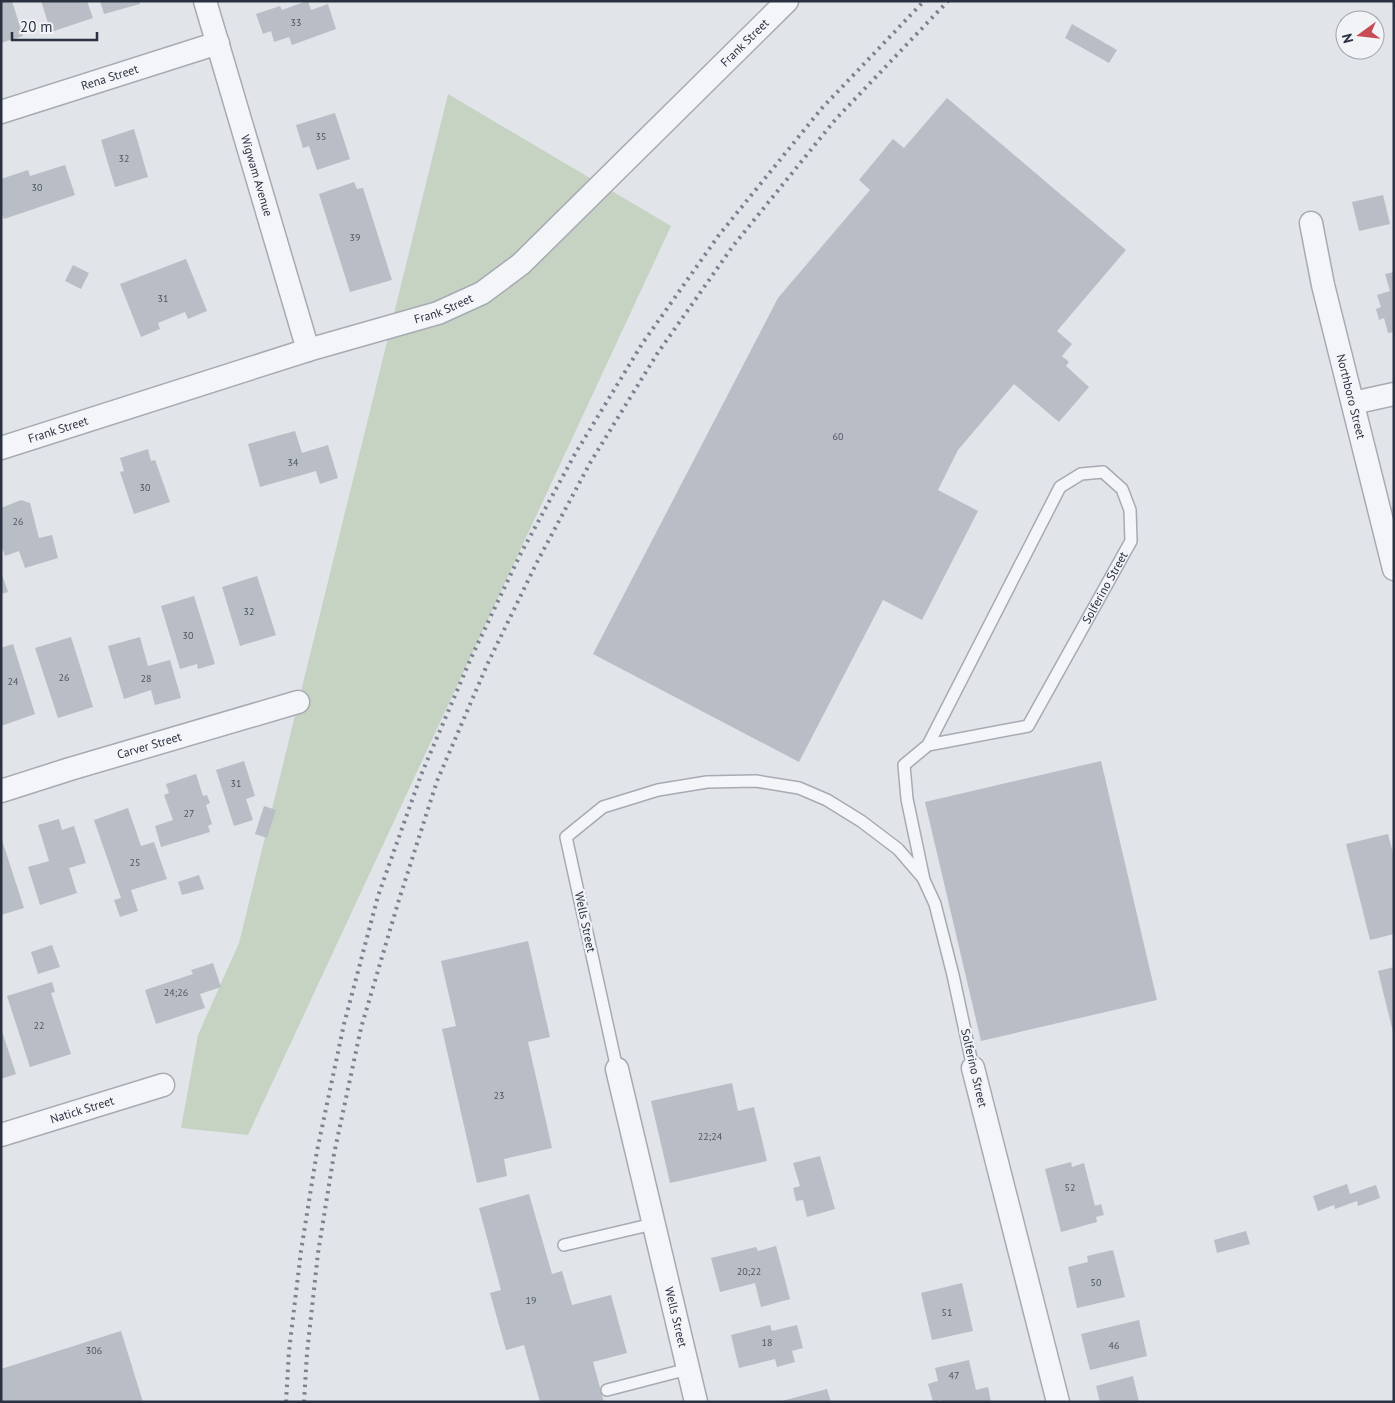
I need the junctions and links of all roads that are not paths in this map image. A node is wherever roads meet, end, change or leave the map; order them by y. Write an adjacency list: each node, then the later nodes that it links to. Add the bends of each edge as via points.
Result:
1 (205, 1): 3 (street, Wigwam Avenue)
2 (787, 1): 6 (street, Frank Street, via 521,264 495,284 472,299 438,313)
3 (218, 43): 4 (street, Rena Street); 6 (street, Wigwam Avenue)
4 (1, 112)
5 (1311, 223): 8 (street, Northboro Street)
6 (308, 350): 9 (street, Frank Street)
7 (1394, 394): 8 (street)
8 (1353, 403): 10 (street, Northboro Street)
9 (1, 448)
10 (1394, 569)
11 (298, 702): 13 (street, Carver Street)
12 (928, 744): 12 (lane, Solferino Street, via 1060,487 1081,474 1104,472 1122,489 1130,510 1131,541 1028,726); 14 (lane, Solferino Street, via 904,765 907,799)
13 (1, 791)
14 (924, 880): 15 (lane, Solferino Street, via 935,904); 16 (lane, Wells Street, via 898,848 827,800 799,788 756,781 707,782 658,790 603,807 566,837)
15 (973, 1068): 24 (street, Solferino Street)
16 (617, 1070): 19 (street, Wells Street)
17 (163, 1085): 18 (street, Natick Street)
18 (1, 1135)
19 (653, 1224): 20 (lane); 21 (street, Wells Street)
20 (564, 1245)
21 (688, 1369): 22 (lane); 23 (street, Wells Street)
22 (607, 1390)
23 (696, 1402)
24 (1058, 1402)

